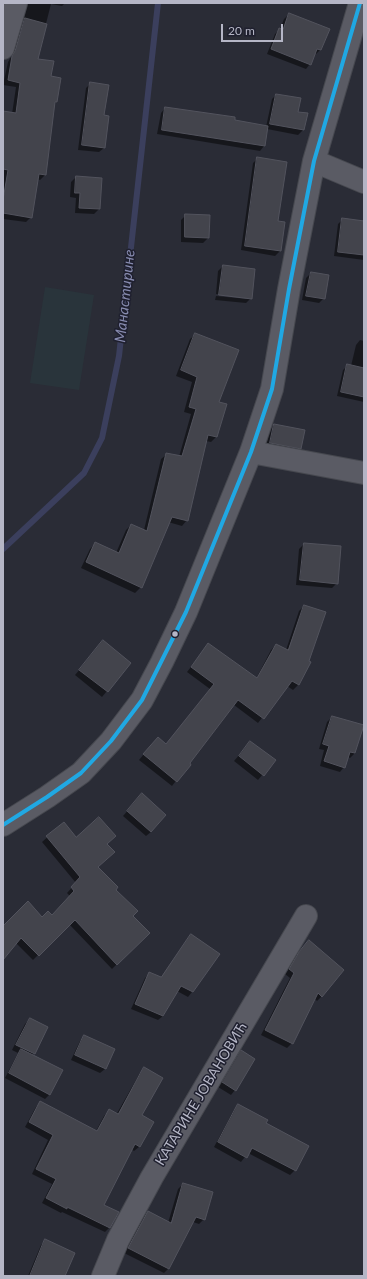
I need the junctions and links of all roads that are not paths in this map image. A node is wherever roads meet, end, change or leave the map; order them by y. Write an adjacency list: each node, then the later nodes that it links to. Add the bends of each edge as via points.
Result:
1 (16, 3): 3 (street)
2 (360, 3): 4 (street)
3 (3, 48)
4 (314, 161): 5 (street); 6 (street, via 272,389)
5 (364, 182)
6 (251, 452): 7 (street); 8 (street, via 186,612 142,700 112,742 81,773 48,798)
7 (364, 473)
8 (3, 825)
9 (306, 916): 10 (street, КАТАРИНЕ ЈОВАНОВИЋ, via 152,1177 118,1240)
10 (103, 1276)

